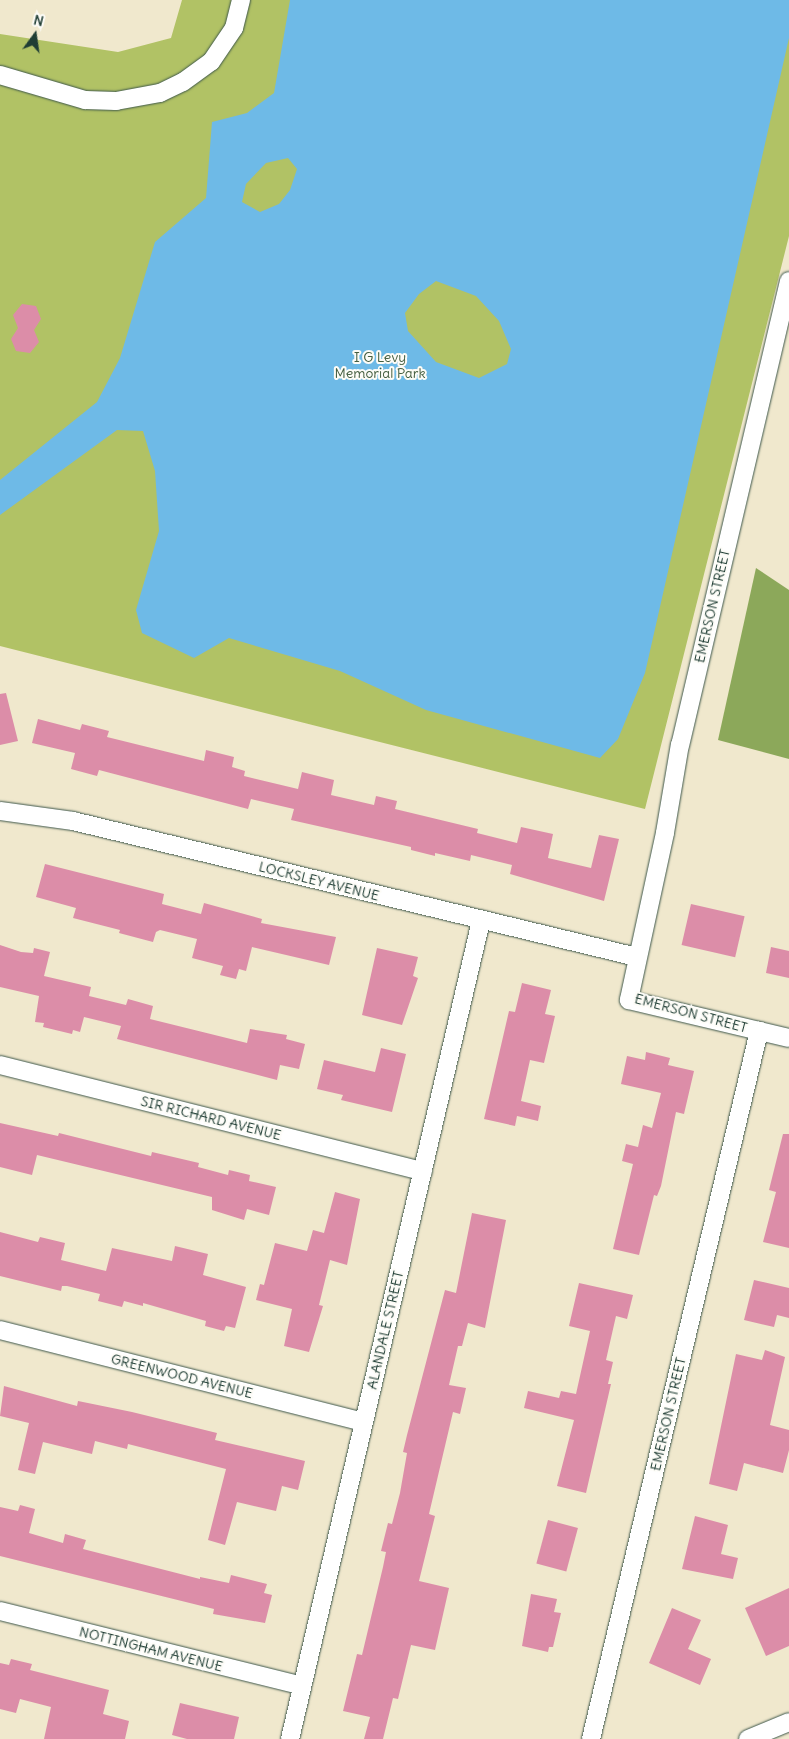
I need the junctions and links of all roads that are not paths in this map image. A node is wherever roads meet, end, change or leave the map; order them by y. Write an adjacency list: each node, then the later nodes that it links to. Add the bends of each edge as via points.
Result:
1 (240, 0): 2 (street, via 234,28 211,62 183,82 160,93 116,101 85,100)
2 (0, 75)
3 (789, 281): 6 (street, EMERSON STREET, via 709,617)
4 (0, 811): 5 (street, LOCKSLEY AVENUE, via 73,821)
5 (481, 921): 6 (street, LOCKSLEY AVENUE); 10 (street, ALANDALE STREET)
6 (637, 957): 7 (street, EMERSON STREET, via 629,1000)
7 (759, 1031): 8 (street); 17 (street, EMERSON STREET)
8 (789, 1038)
9 (0, 1065): 10 (street, SIR RICHARD AVENUE)
10 (423, 1171): 12 (street, ALANDALE STREET)
11 (0, 1330): 12 (street, GREENWOOD AVENUE)
12 (364, 1422): 14 (street, ALANDALE STREET)
13 (0, 1612): 14 (street, NOTTINGHAM AVENUE)
14 (302, 1686): 16 (street, ALANDALE STREET)
15 (789, 1722): 18 (street)
16 (290, 1739)
17 (591, 1739)
18 (748, 1739)

